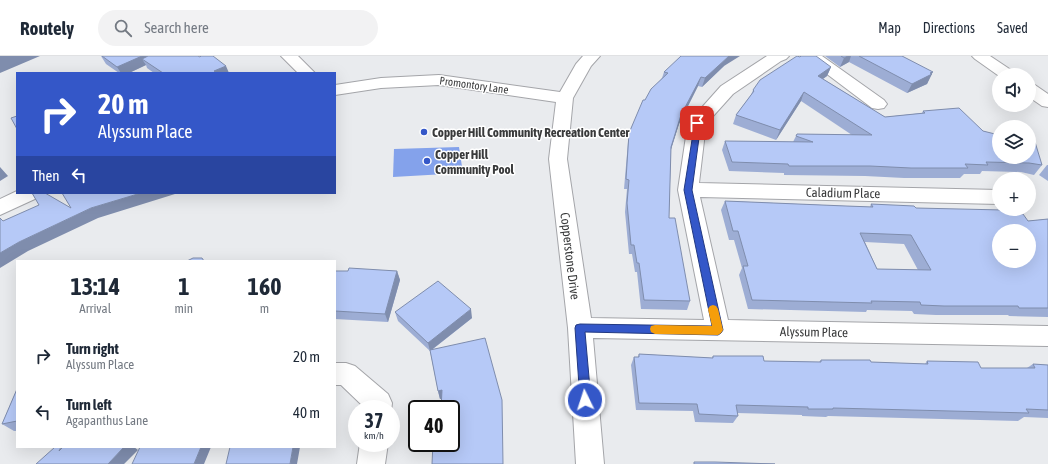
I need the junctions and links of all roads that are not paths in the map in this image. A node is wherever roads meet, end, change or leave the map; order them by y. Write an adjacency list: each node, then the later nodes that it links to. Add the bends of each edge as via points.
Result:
1 (289, 56): 7 (street)
2 (592, 56): 10 (street, Copperstone Drive, via 584,64)
3 (782, 56): 13 (street, via 776,57 727,90 697,123)
4 (812, 56): 12 (street)
5 (980, 56): 6 (street)
6 (998, 68)
7 (306, 72)
8 (336, 90): 10 (street, Promontory Lane, via 381,83 439,80)
9 (1036, 94): 11 (street)
10 (565, 98): 17 (street, Copperstone Drive, via 558,159)
11 (1048, 102)
12 (878, 104)
13 (688, 190): 15 (street, Caladium Place); 18 (street)
14 (28, 194): 16 (street)
15 (992, 197)
16 (0, 208)
17 (580, 328): 18 (street, Alyssum Place); 24 (street, Copperstone Drive)
18 (718, 330): 19 (street, Alyssum Place)
19 (1048, 336)
20 (336, 374): 21 (street, via 346,374)
21 (376, 400)
22 (373, 452): 23 (street)
23 (371, 464)
24 (590, 464)

